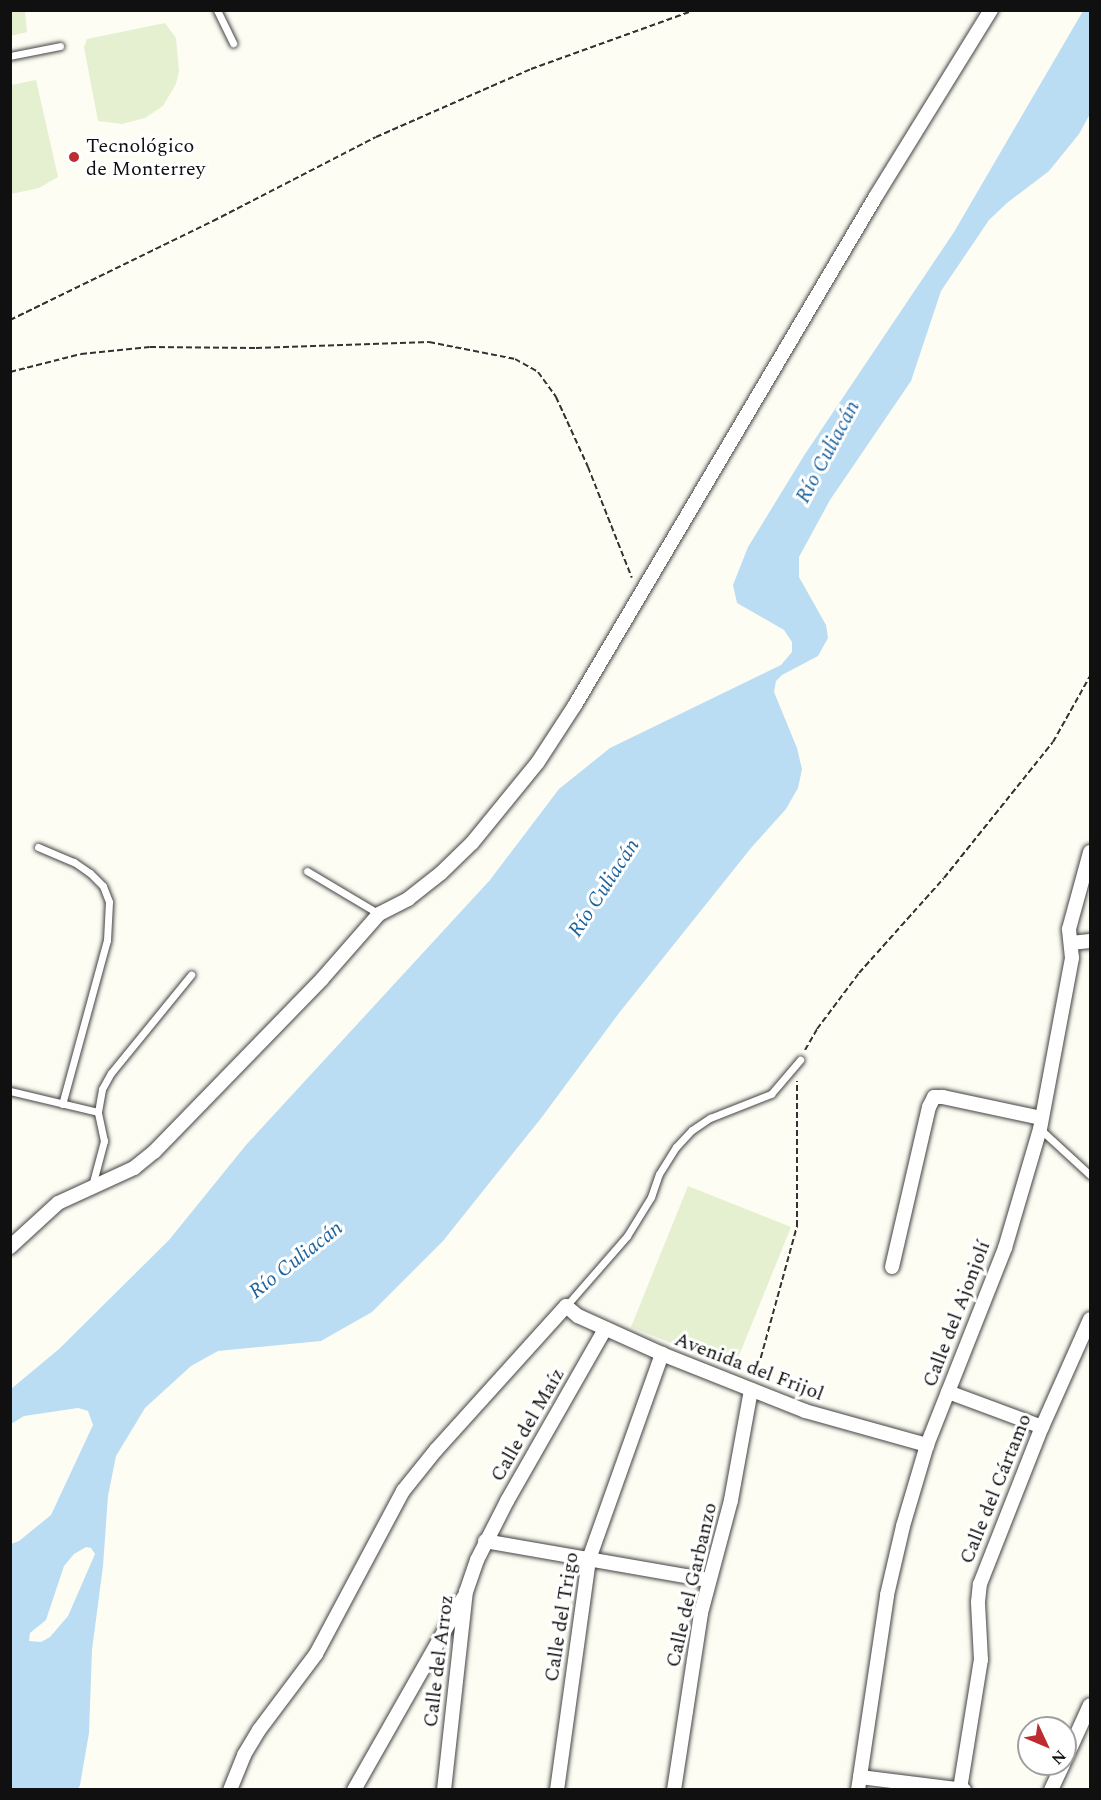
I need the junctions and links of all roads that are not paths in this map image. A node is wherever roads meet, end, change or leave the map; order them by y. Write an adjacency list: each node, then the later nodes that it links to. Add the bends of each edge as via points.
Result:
1 (217, 10): 3 (lane)
2 (991, 10): 9 (street, via 538,762 472,843 441,873 408,899)
3 (233, 43)
4 (60, 46): 5 (lane)
5 (10, 56)
6 (38, 847): 15 (lane, via 90,873 103,886 109,902 107,940)
7 (1090, 852): 11 (street, Calle del Ajonjolí, via 1069,929)
8 (307, 871): 9 (lane)
9 (379, 914): 19 (street, via 322,979 154,1152 134,1168)
10 (1090, 941): 11 (street)
11 (1071, 943): 17 (street, Calle del Ajonjolí, via 1072,958)
12 (191, 975): 16 (lane, via 111,1073 102,1089)
13 (800, 1059): 22 (lane, via 771,1094 710,1118 692,1130 658,1174 651,1197 627,1236)
14 (10, 1091): 15 (lane)
15 (62, 1104): 16 (lane)
16 (98, 1112): 19 (lane, via 104,1141)
17 (1040, 1123): 18 (lane); 21 (street, via 934,1097); 27 (street, Calle del Ajonjolí, via 1005,1248)
18 (1090, 1175)
19 (92, 1189): 20 (street, via 58,1203)
20 (10, 1247)
21 (892, 1267)
22 (566, 1306): 24 (street, Avenida del Frijol); 39 (street, via 436,1449 403,1491 316,1654 259,1730)
23 (1090, 1319): 28 (street, Calle del Cártamo)
24 (605, 1329): 25 (street, Avenida del Frijol); 30 (street, Calle del Maíz)
25 (662, 1354): 26 (street, Avenida del Frijol); 31 (street, Calle del Trigo)
26 (751, 1390): 29 (street, Avenida del Frijol, via 805,1411); 32 (street, Calle del Garbanzo, via 731,1500)
27 (948, 1392): 28 (street); 29 (street, Calle del Ajonjolí)
28 (1042, 1426): 38 (street, Calle del Cártamo, via 980,1584 981,1660)
29 (927, 1445): 37 (street, Calle del Ajonjolí, via 887,1595)
30 (485, 1541): 31 (street); 33 (street, Calle del Arroz)
31 (589, 1559): 32 (street); 42 (street, Calle del Trigo)
32 (709, 1580): 43 (street, Calle del Garbanzo)
33 (466, 1592): 40 (street); 41 (street, Calle del Arroz)
34 (1090, 1705): 35 (street)
35 (1077, 1734)
36 (1057, 1776): 44 (street)
37 (859, 1783): 38 (street)
38 (962, 1789)
39 (230, 1790)
40 (354, 1790)
41 (444, 1790)
42 (557, 1790)
43 (674, 1790)
44 (1051, 1790)

